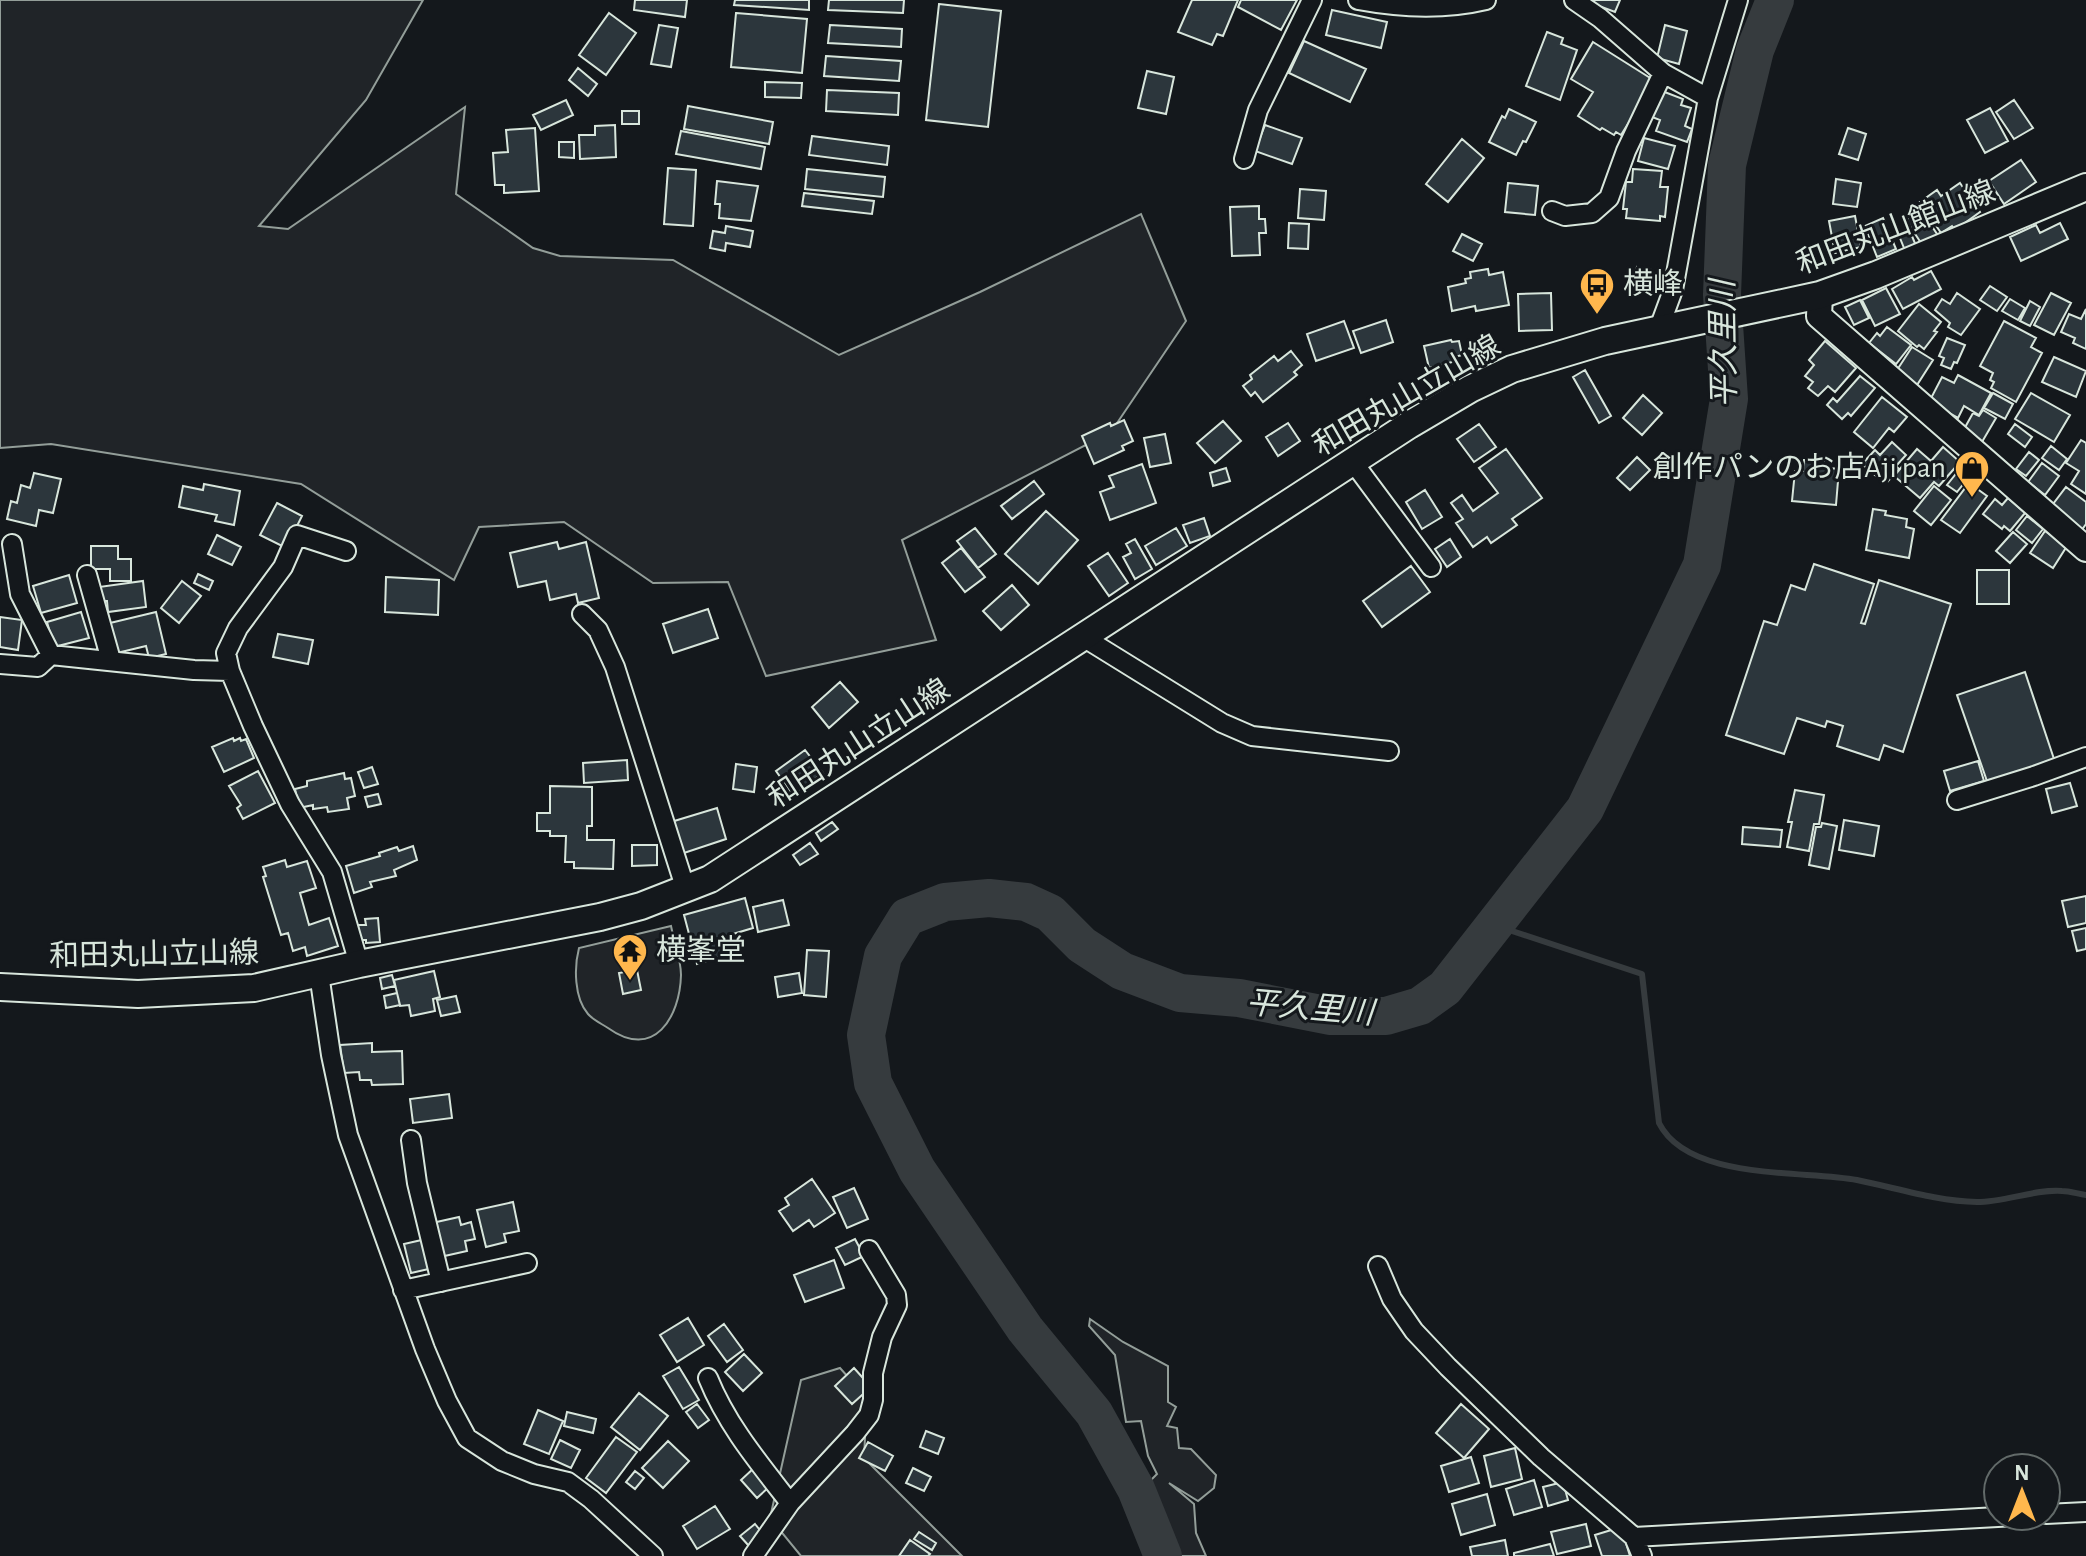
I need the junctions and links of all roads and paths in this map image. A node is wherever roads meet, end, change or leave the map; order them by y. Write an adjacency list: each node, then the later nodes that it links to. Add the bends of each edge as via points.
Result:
1 (1312, 0): 8 (street, via 1258,110)
2 (1358, 0): 3 (street, via 1391,6 1459,6)
3 (1486, 0)
4 (1574, 0): 6 (street)
5 (1738, 0): 7 (street)
6 (1663, 73): 7 (street); 10 (street, via 1609,198 1592,213 1565,216)
7 (1708, 98): 12 (street)
8 (1244, 159)
9 (2086, 187): 11 (main road, 和田丸山館山線)
10 (1552, 211)
11 (1814, 297): 12 (main road, 和田丸山館山線); 15 (street, via 1819,316)
12 (1668, 326): 13 (main road, 和田丸山立山線, via 1512,369)
13 (1353, 462): 17 (street); 20 (main road, 和田丸山立山線)
14 (12, 544): 21 (street, via 20,594)
15 (2086, 549)
16 (346, 551): 24 (street, via 297,535 283,567 238,628 226,653)
17 (1431, 567)
18 (87, 575): 22 (street)
19 (582, 614): 28 (street, via 598,630 615,667)
20 (1083, 637): 25 (street, via 1252,736); 28 (main road, 和田丸山立山線)
21 (51, 655): 22 (street); 23 (street, via 38,667)
22 (111, 660): 24 (street)
23 (0, 664)
24 (230, 671): 29 (street, via 290,804 332,872)
25 (1389, 751)
26 (2086, 757): 27 (street)
27 (1957, 800)
28 (686, 890): 29 (main road, 和田丸山立山線, via 600,917)
29 (359, 964): 30 (main road, 和田丸山立山線)
30 (319, 974): 31 (main road, 和田丸山立山線, via 209,992); 37 (street, via 348,1135)
31 (0, 987)
32 (411, 1140): 36 (street)
33 (869, 1250): 39 (street, via 897,1305 882,1337 869,1415)
34 (527, 1263): 36 (street)
35 (1378, 1266): 43 (street, via 1414,1331 1448,1367)
36 (441, 1282): 37 (street)
37 (403, 1290): 44 (street, via 467,1438 502,1461 568,1482)
38 (708, 1378): 39 (street, via 751,1453)
39 (790, 1503): 45 (street)
40 (2086, 1512): 41 (street)
41 (2062, 1513)
42 (1982, 1518): 43 (street)
43 (1634, 1537): 46 (street)
44 (653, 1556)
45 (753, 1556)
46 (1642, 1556)

